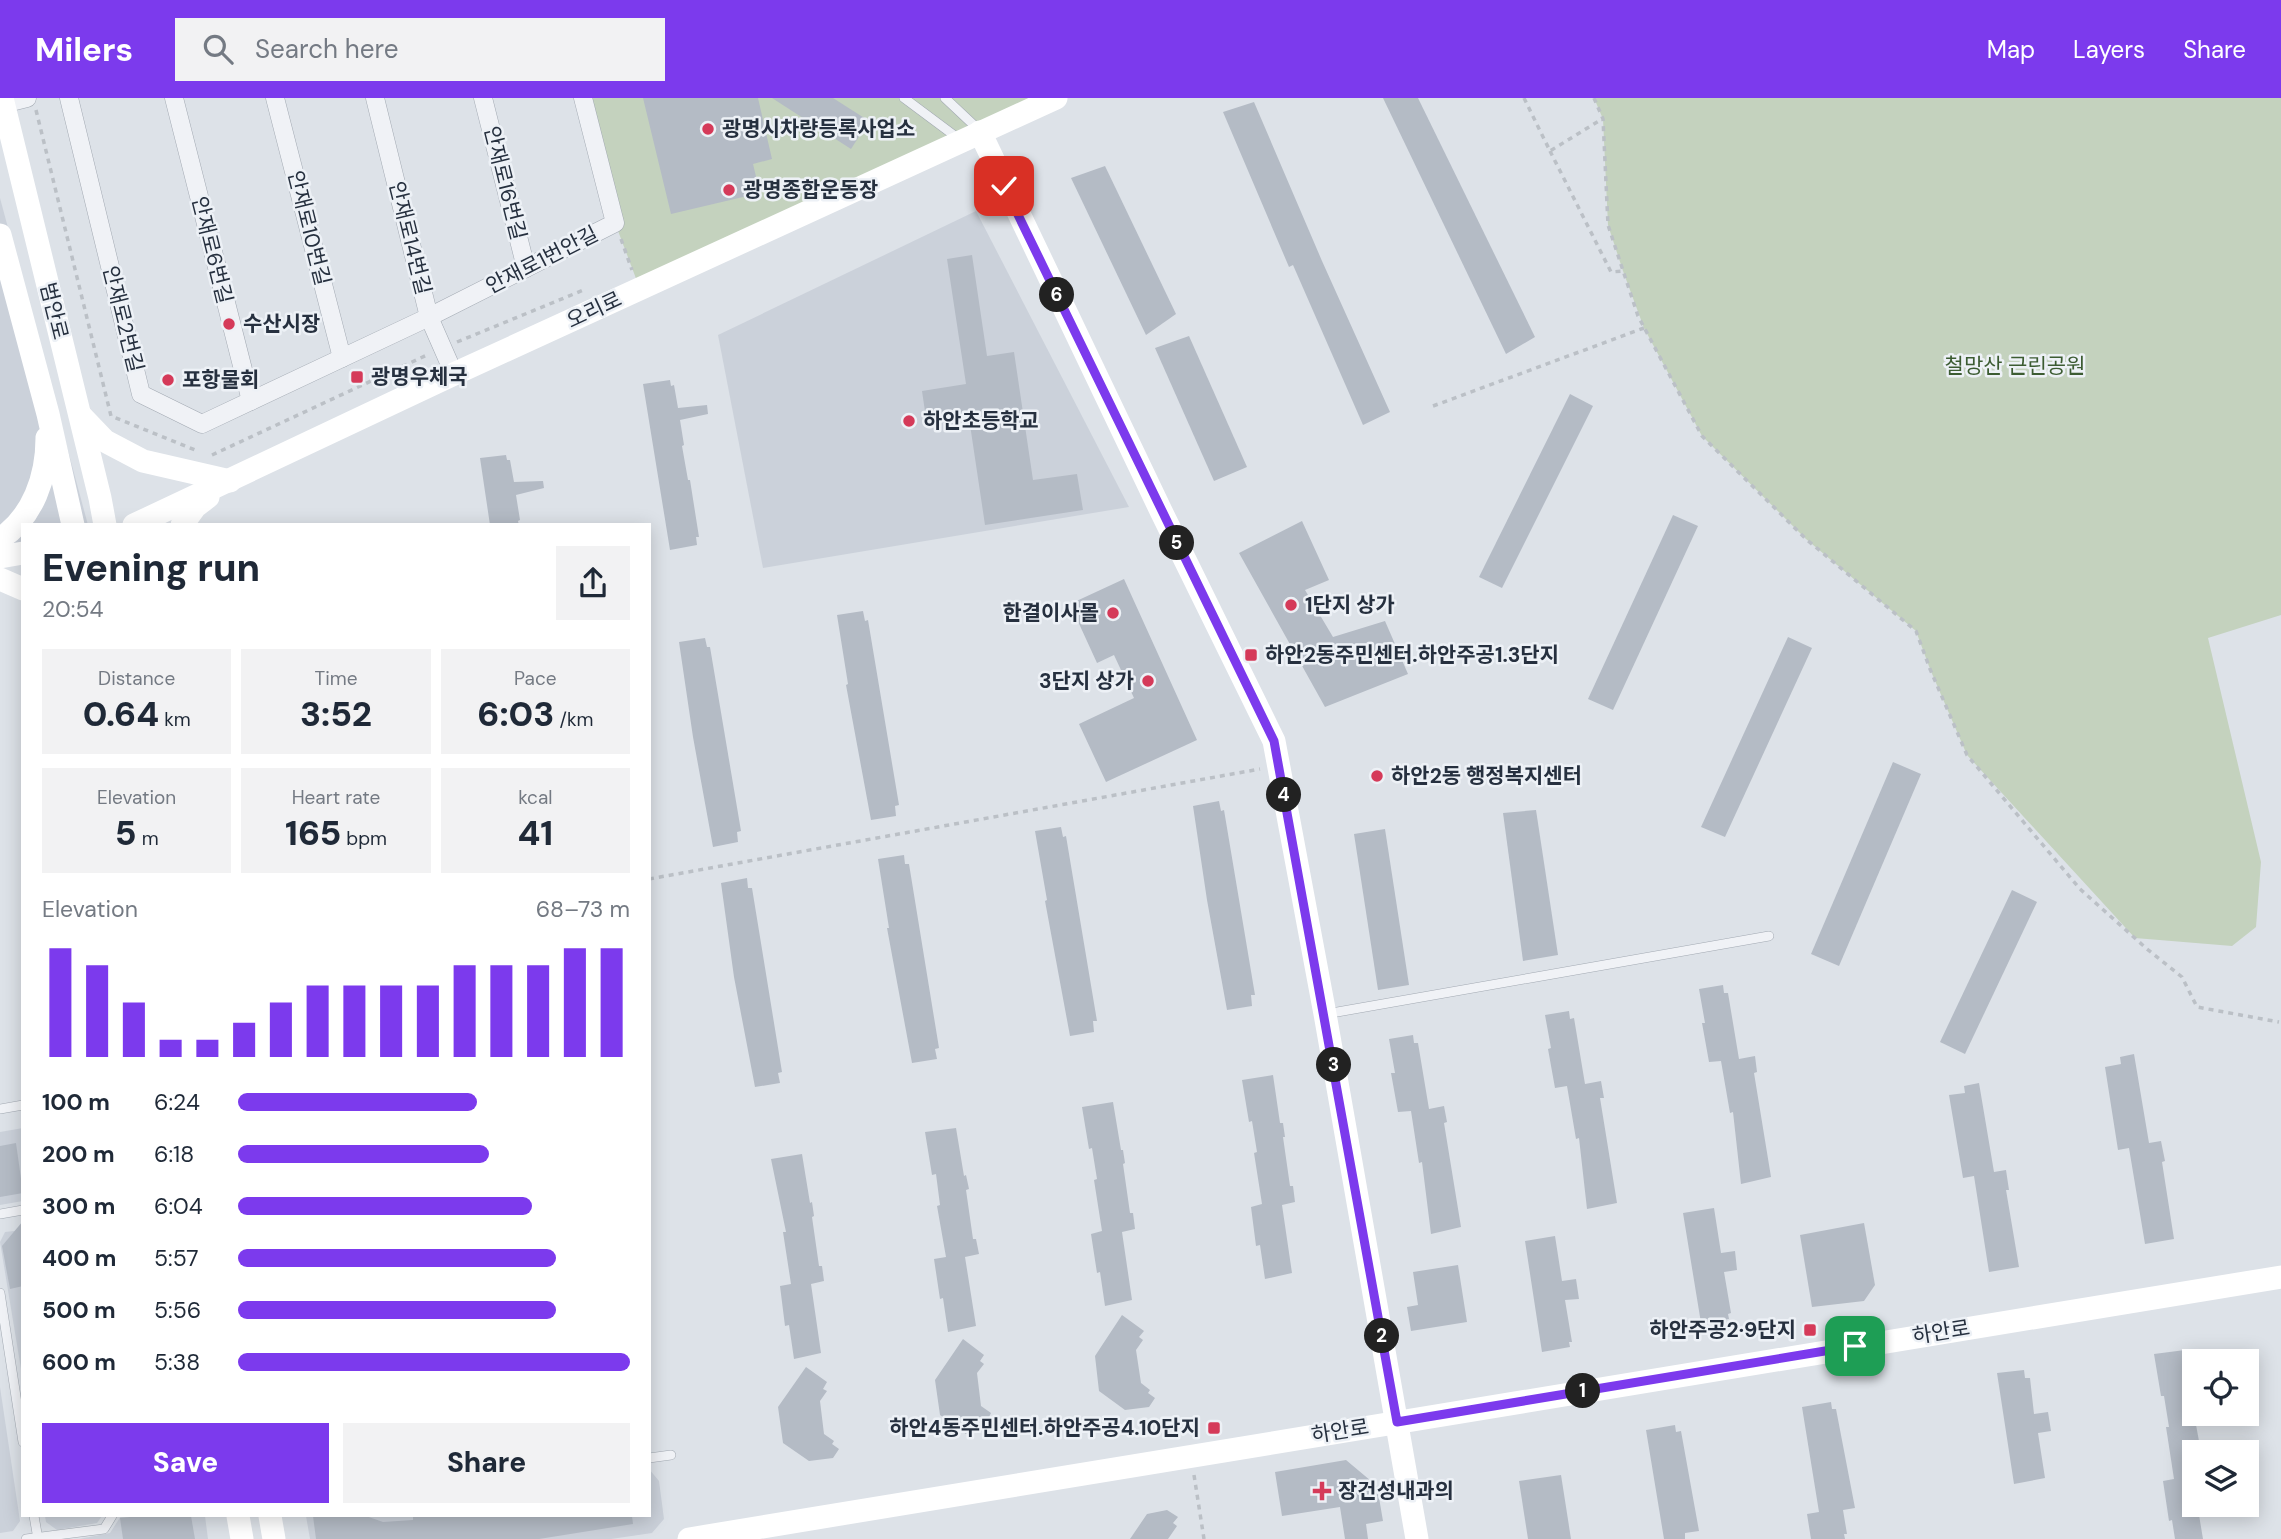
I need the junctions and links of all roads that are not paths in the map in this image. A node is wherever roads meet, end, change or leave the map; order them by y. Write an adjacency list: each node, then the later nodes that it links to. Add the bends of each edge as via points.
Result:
1 (27, 98): 11 (street)
2 (69, 98): 18 (street, 안재로2번길, via 141,394 202,424)
3 (174, 98): 18 (street, 안재로6번길)
4 (275, 98): 16 (street, 안재로10번길)
5 (375, 98): 15 (street, 안재로14번길)
6 (483, 98): 14 (street, 안재로16번길)
7 (583, 98): 14 (street, 안재로1번안길, via 615,223)
8 (904, 98): 12 (lane)
9 (945, 98): 12 (lane)
10 (1056, 98): 12 (street, 오리로)
11 (2, 101): 20 (street, 범안로)
12 (970, 136): 17 (street, 오리로); 32 (street, via 1274,741)
13 (0, 235): 19 (street, 범안로)
14 (526, 268): 15 (street, 안재로1번안길)
15 (429, 317): 16 (street, 안재로2번길); 17 (street, 안재로14번길)
16 (342, 358): 18 (street, 안재로2번길)
17 (454, 374): 21 (street, 오리로)
18 (251, 401)
19 (48, 414): 22 (street, 범안로); 26 (street, via 42,479 32,505 12,532)
20 (79, 414): 21 (street, via 104,441 143,461); 23 (street, 범안로)
21 (230, 481): 24 (street, 오리로); 25 (street, via 195,507)
22 (73, 523)
23 (105, 523)
24 (138, 523)
25 (183, 523)
26 (0, 539)
27 (21, 553): 28 (street)
28 (0, 557)
29 (0, 579): 30 (street)
30 (21, 588)
31 (1769, 936): 32 (lane)
32 (1325, 1014): 39 (street)
33 (21, 1105): 34 (lane)
34 (0, 1109)
35 (21, 1210): 36 (lane)
36 (0, 1214)
37 (2281, 1277): 39 (street, 하안로)
38 (0, 1293): 40 (lane)
39 (1397, 1422): 51 (street, 하안로); 52 (street)
40 (21, 1429)
41 (671, 1455): 42 (lane)
42 (651, 1458)
43 (34, 1517): 47 (lane)
44 (111, 1517): 47 (lane, via 104,1529)
45 (238, 1517): 49 (street)
46 (270, 1517): 50 (street)
47 (38, 1538): 48 (lane)
48 (26, 1539)
49 (242, 1539)
50 (274, 1539)
51 (689, 1539)
52 (1417, 1539)

